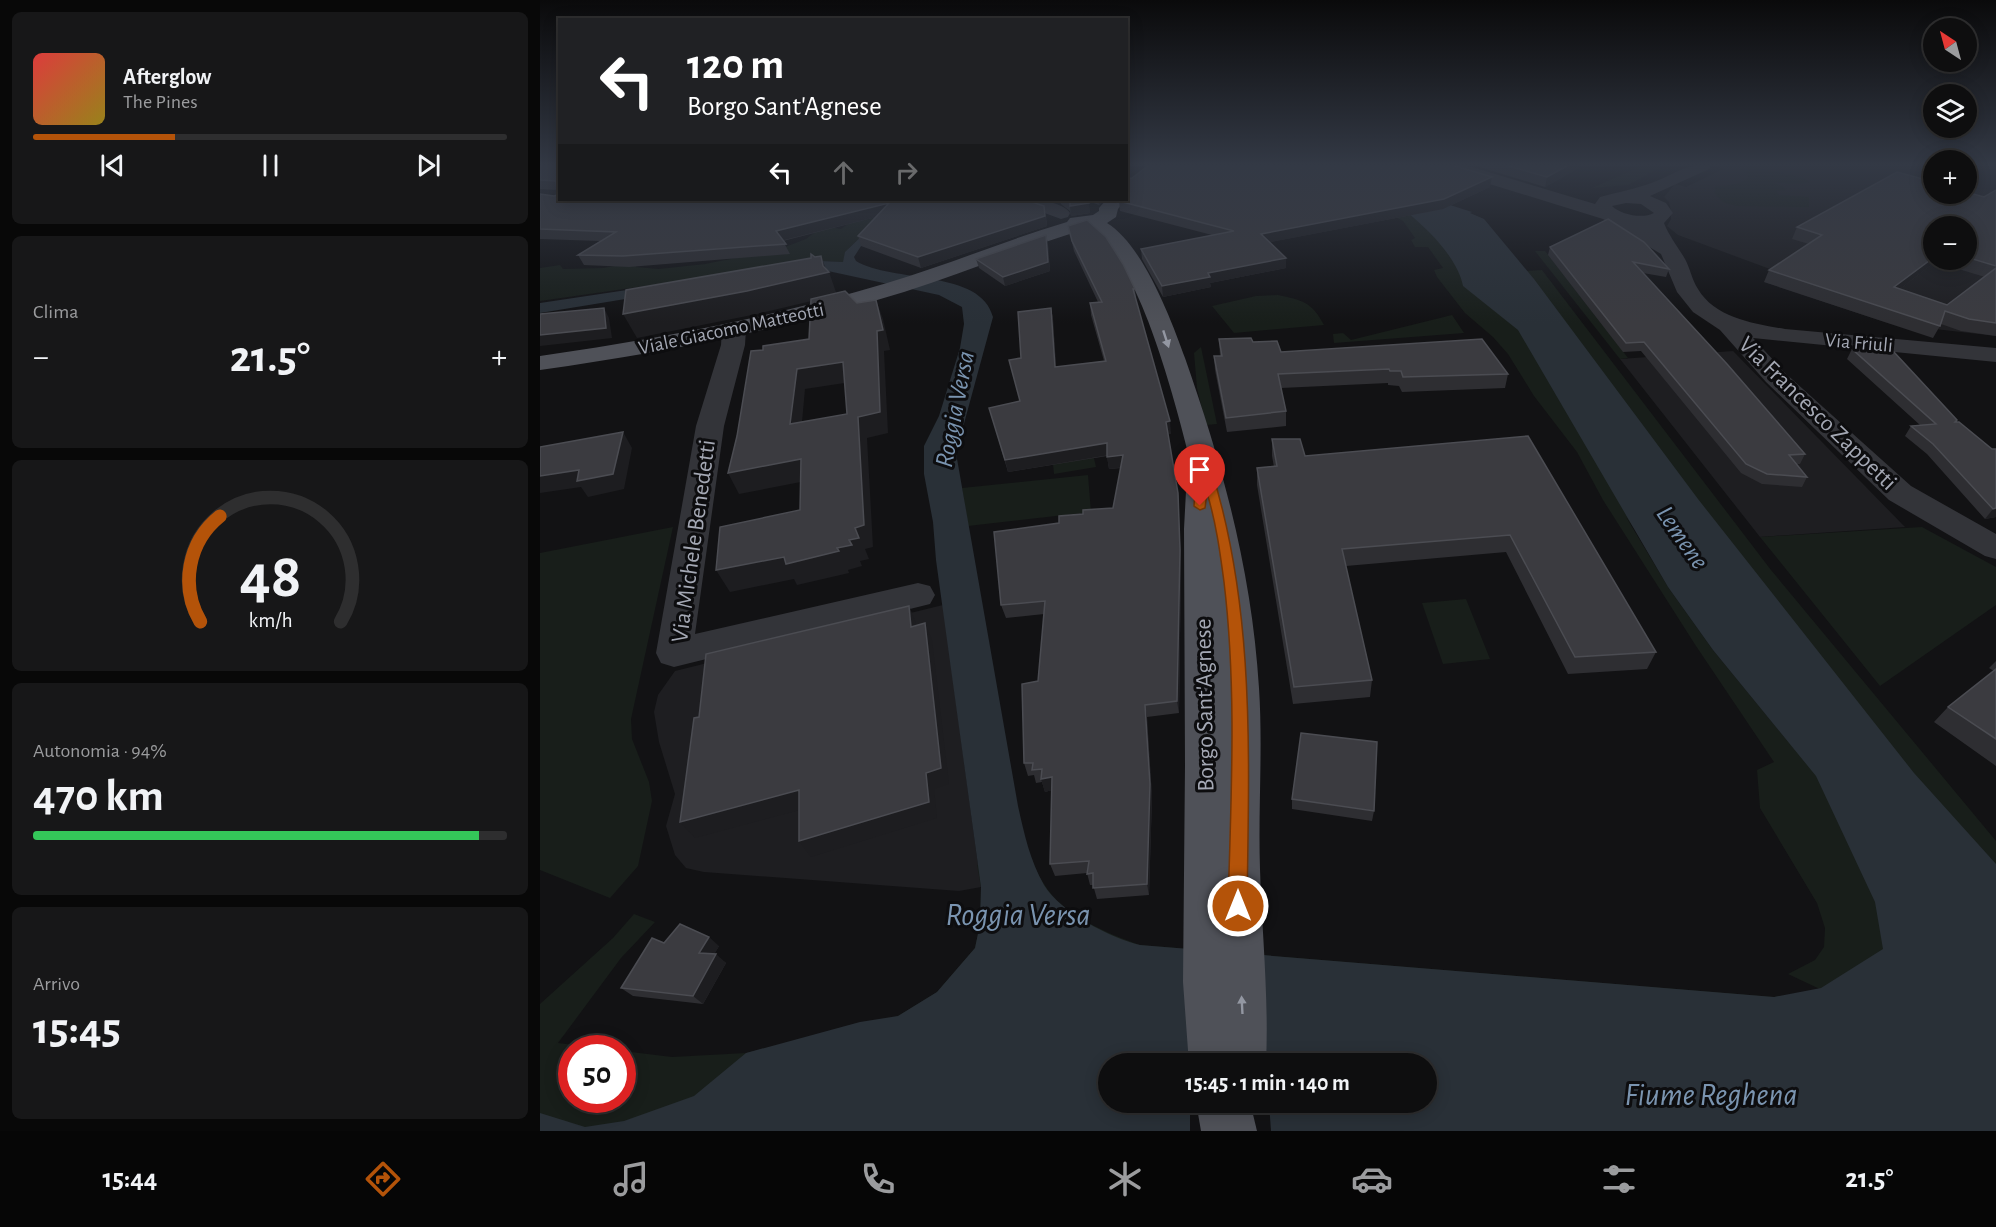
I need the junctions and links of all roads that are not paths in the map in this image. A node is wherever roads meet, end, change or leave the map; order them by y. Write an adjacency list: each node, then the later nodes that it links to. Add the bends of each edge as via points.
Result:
1 (1057, 218): 9 (main road, Viale Giacomo Matteotti)
2 (1068, 218): 3 (main road, via 1074,221)
3 (1083, 218)
4 (1085, 218): 9 (main road, Viale Giacomo Matteotti)
5 (1103, 218): 14 (main road, Borgo Sant'Agnese, via 1100,225 1141,281 1159,317 1187,397)
6 (1629, 218): 8 (street)
7 (1657, 218): 8 (street, Via Francesco Zappetti, via 1658,232)
8 (1668, 250): 10 (street, Via Francesco Zappetti, via 1688,292 1701,307)
9 (986, 255): 11 (main road, Viale Giacomo Matteotti, via 897,287)
10 (1723, 321): 12 (street, Via Friuli, via 1751,331 1785,336); 15 (street, Via Francesco Zappetti, via 1775,377 1900,493)
11 (734, 329): 13 (main road, Viale Giacomo Matteotti); 17 (street, Via Michele Benedetti, via 710,426 674,653)
12 (1996, 355)
13 (540, 363)
14 (1203, 459): 16 (main road, Borgo Sant'Agnese); 18 (main road, Borgo Sant'Agnese, via 1225,543)
15 (1996, 548)
16 (1201, 568): 18 (street, Borgo Sant'Agnese, via 1219,606 1218,678 1223,695); 19 (main road, Borgo Sant'Agnese)
17 (918, 595)
18 (1241, 713): 19 (street, Borgo Sant'Agnese, via 1230,722 1222,741 1221,802); 20 (main road, Borgo Sant'Agnese)
19 (1207, 843): 20 (main road, Borgo Sant'Agnese)
20 (1222, 908): 21 (main road, via 1211,1039); 22 (main road, one-way to 20, via 1243,1026)
21 (1214, 1053)
22 (1240, 1053)
23 (1226, 1113): 25 (main road)
24 (1232, 1113): 25 (main road)
25 (1230, 1131)

